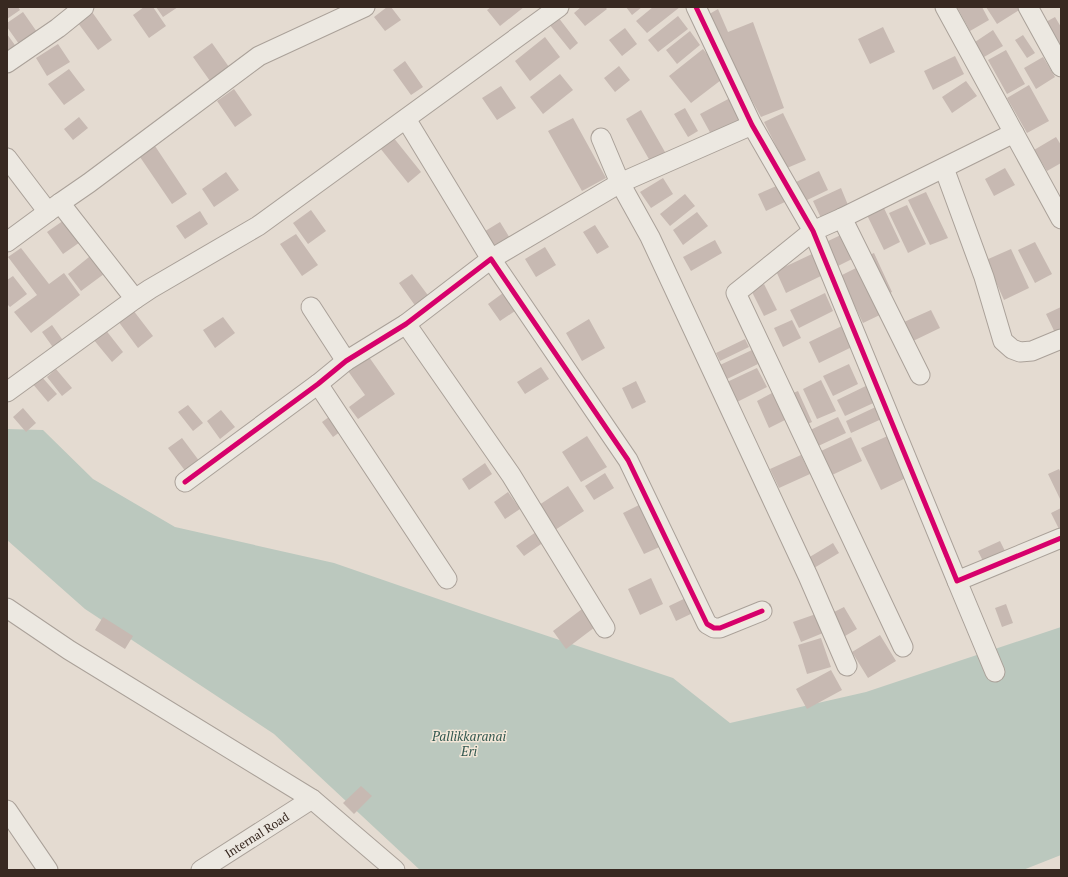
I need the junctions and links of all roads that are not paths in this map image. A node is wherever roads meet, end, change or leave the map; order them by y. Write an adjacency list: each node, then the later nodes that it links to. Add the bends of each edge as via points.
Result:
1 (84, 7): 7 (street)
2 (365, 7): 16 (street, via 259,56)
3 (559, 7): 9 (street)
4 (696, 7): 10 (street)
5 (945, 7): 11 (street)
6 (1028, 7): 8 (street)
7 (7, 62)
8 (1061, 67)
9 (406, 119): 21 (street); 22 (street, via 258,226)
10 (752, 125): 15 (street); 19 (street)
11 (1014, 133): 14 (street); 18 (street)
12 (601, 138): 15 (street)
13 (7, 158): 16 (street)
14 (944, 168): 17 (street); 25 (street, via 984,277 1003,341 1020,352 1032,351)
15 (620, 183): 21 (street); 38 (street, via 650,237)
16 (54, 207): 20 (street); 22 (street)
17 (842, 218): 19 (street); 27 (street)
18 (1061, 219)
19 (813, 231): 33 (street); 37 (street, via 736,293)
20 (7, 242)
21 (491, 259): 24 (street); 35 (street, via 628,460 707,624 720,628)
22 (135, 299): 29 (street)
23 (311, 307): 26 (street)
24 (406, 324): 26 (street); 36 (street, via 511,475)
25 (1061, 339)
26 (346, 361): 28 (street)
27 (920, 375)
28 (318, 384): 30 (street); 32 (street)
29 (7, 392)
30 (185, 482)
31 (1061, 538): 33 (street)
32 (447, 579)
33 (957, 582): 39 (street)
34 (7, 608): 40 (street, via 69,650)
35 (762, 611)
36 (606, 628)
37 (903, 647)
38 (847, 666)
39 (995, 672)
40 (312, 799): 43 (street, Internal Road); 44 (street)
41 (7, 810): 42 (street)
42 (48, 870)
43 (201, 870)
44 (395, 870)

